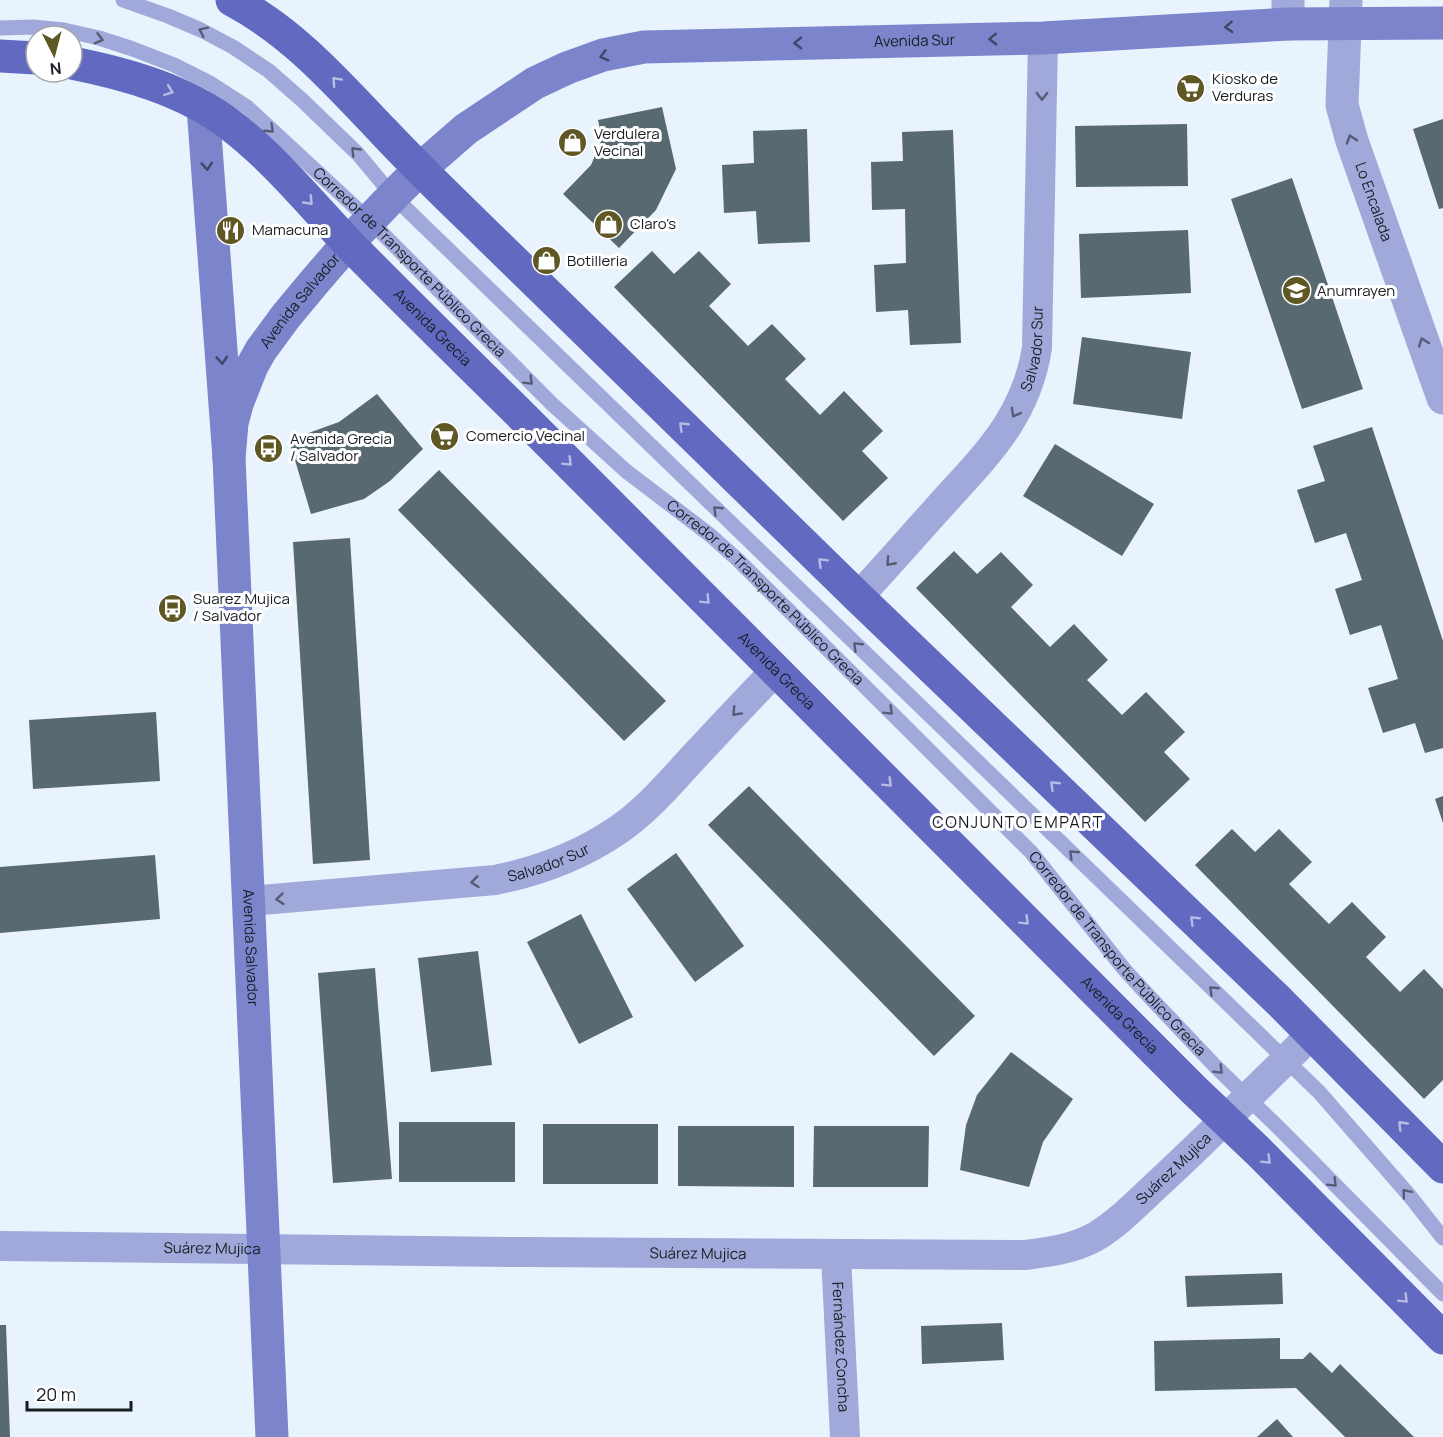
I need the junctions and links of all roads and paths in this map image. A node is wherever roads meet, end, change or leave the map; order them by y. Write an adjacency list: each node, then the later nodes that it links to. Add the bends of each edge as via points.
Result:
1 (123, 0): 13 (lane, Corredor de Transporte Público Grecia, one-way to 1, via 358,154 269,71 201,30)
2 (232, 0): 12 (main road, one-way to 2, via 318,63 272,25)
3 (1346, 11): 4 (main road, Avenida Sur); 5 (main road, Avenida Sur); 15 (street, Lo Encalada, one-way to 3, via 1342,105)
4 (1288, 12): 7 (main road, Avenida Sur, one-way to 7)
5 (1443, 23)
6 (0, 28): 14 (lane, Corredor de Transporte Público Grecia, one-way to 14, via 64,30 99,38 174,65 210,83 247,107)
7 (1043, 38): 12 (main road, Avenida Sur, one-way to 12, via 644,47 603,55 535,83 466,129); 17 (street, Salvador Sur, one-way to 17, via 1037,348 1030,379 1008,427 994,445)
8 (0, 56): 9 (main road)
9 (24, 57)
10 (84, 66): 11 (main road, Avenida Grecia, one-way to 11, via 134,78)
11 (203, 107): 14 (main road, Avenida Grecia, one-way to 14, via 226,121); 16 (main road, Avenida Salvador, one-way to 16)
12 (420, 169): 13 (main road, Avenida Salvador); 17 (main road, one-way to 12)
13 (393, 196): 14 (main road, Avenida Salvador); 21 (lane, Corredor de Transporte Público Grecia, one-way to 13)
14 (358, 232): 16 (main road, Avenida Salvador, via 286,316 252,366 232,423); 18 (main road, Avenida Grecia, one-way to 18); 22 (lane, Corredor de Transporte Público Grecia, one-way to 22, via 626,471 737,559 1031,852 1124,969 1216,1067)
15 (1443, 398)
16 (229, 458): 19 (main road, Avenida Salvador)
17 (858, 597): 20 (main road, one-way to 17)
18 (776, 670): 19 (street, Salvador Sur, one-way to 19, via 650,804 619,830 556,864 495,880); 22 (main road, Avenida Grecia, one-way to 22, via 1176,1073)
19 (249, 901): 26 (main road, Avenida Salvador)
20 (1312, 1034): 21 (street, Suárez Mujica); 23 (main road, one-way to 20)
21 (1285, 1060): 22 (street, Suárez Mujica); 24 (lane, Corredor de Transporte Público Grecia, one-way to 21, via 1319,1092)
22 (1236, 1109): 27 (street, Suárez Mujica, via 1120,1218 1078,1245 1025,1255); 28 (lane, Corredor de Transporte Público Grecia, one-way to 28, via 1281,1130); 29 (main road, Avenida Grecia, one-way to 29, via 1268,1160)
23 (1443, 1167)
24 (1443, 1238)
25 (0, 1246): 26 (street, Suárez Mujica)
26 (264, 1250): 27 (street, Suárez Mujica); 30 (main road, Avenida Salvador)
27 (836, 1255): 31 (street, Fernández Concha)
28 (1443, 1294)
29 (1443, 1338)
30 (272, 1437)
31 (845, 1437)

